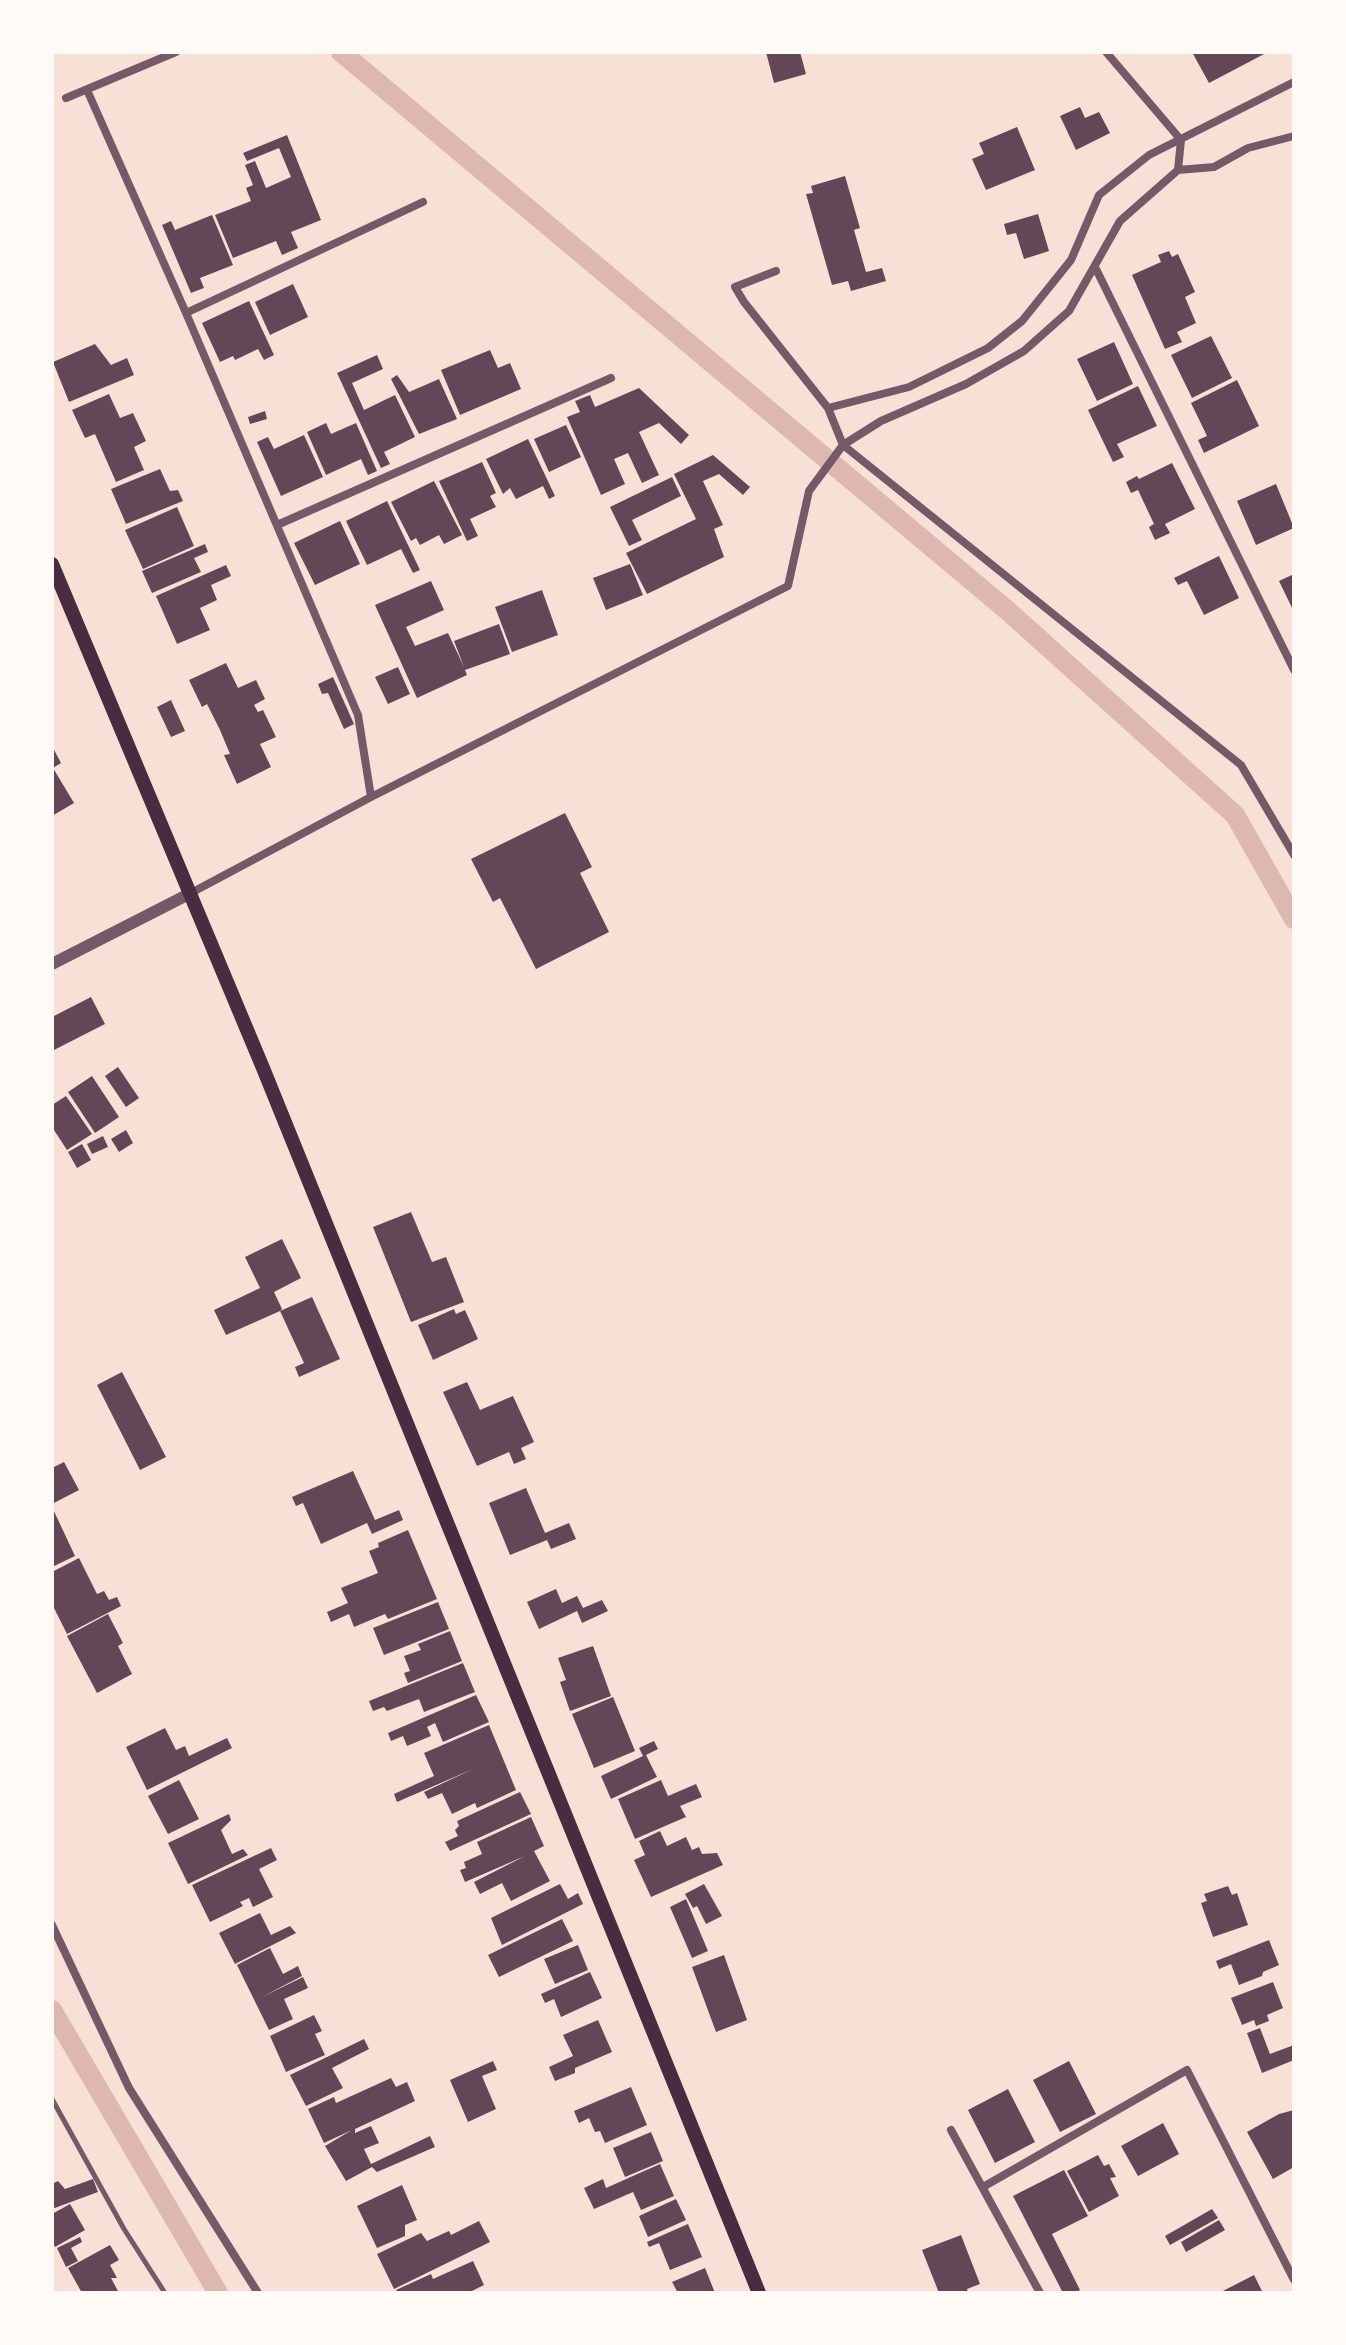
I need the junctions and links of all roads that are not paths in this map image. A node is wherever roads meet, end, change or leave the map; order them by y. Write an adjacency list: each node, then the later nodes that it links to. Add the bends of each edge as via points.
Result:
1 (176, 52): 4 (street)
2 (1106, 52): 7 (street)
3 (1294, 82): 7 (street)
4 (87, 90): 5 (street); 12 (street)
5 (66, 98)
6 (1294, 136): 8 (street, via 1248,148 1214,167)
7 (1181, 140): 8 (street); 14 (street, via 1149,155 1099,195 1071,260 1022,321 988,348 909,387)
8 (1178, 170): 10 (street, via 1120,221)
9 (423, 202): 12 (street)
10 (1095, 267): 15 (street, via 1069,311 1024,351); 18 (street)
11 (776, 271): 14 (street, via 735,287)
12 (186, 313): 16 (street)
13 (611, 378): 16 (street)
14 (828, 408): 15 (street)
15 (843, 445): 19 (street, via 809,491 788,586); 20 (street, via 1241,765)
16 (277, 525): 19 (street, via 358,715)
17 (52, 564): 21 (main road)
18 (1294, 670)
19 (371, 797): 21 (street)
20 (1294, 855)
21 (189, 894): 22 (street); 30 (main road)
22 (52, 964)
23 (52, 1925): 29 (street, via 129,2088)
24 (52, 2099): 28 (lane)
25 (951, 2130): 26 (street)
26 (983, 2187): 27 (street, via 1187,2070); 31 (street)
27 (1294, 2280)
28 (165, 2293)
29 (258, 2293)
30 (759, 2293)
31 (1040, 2293)

